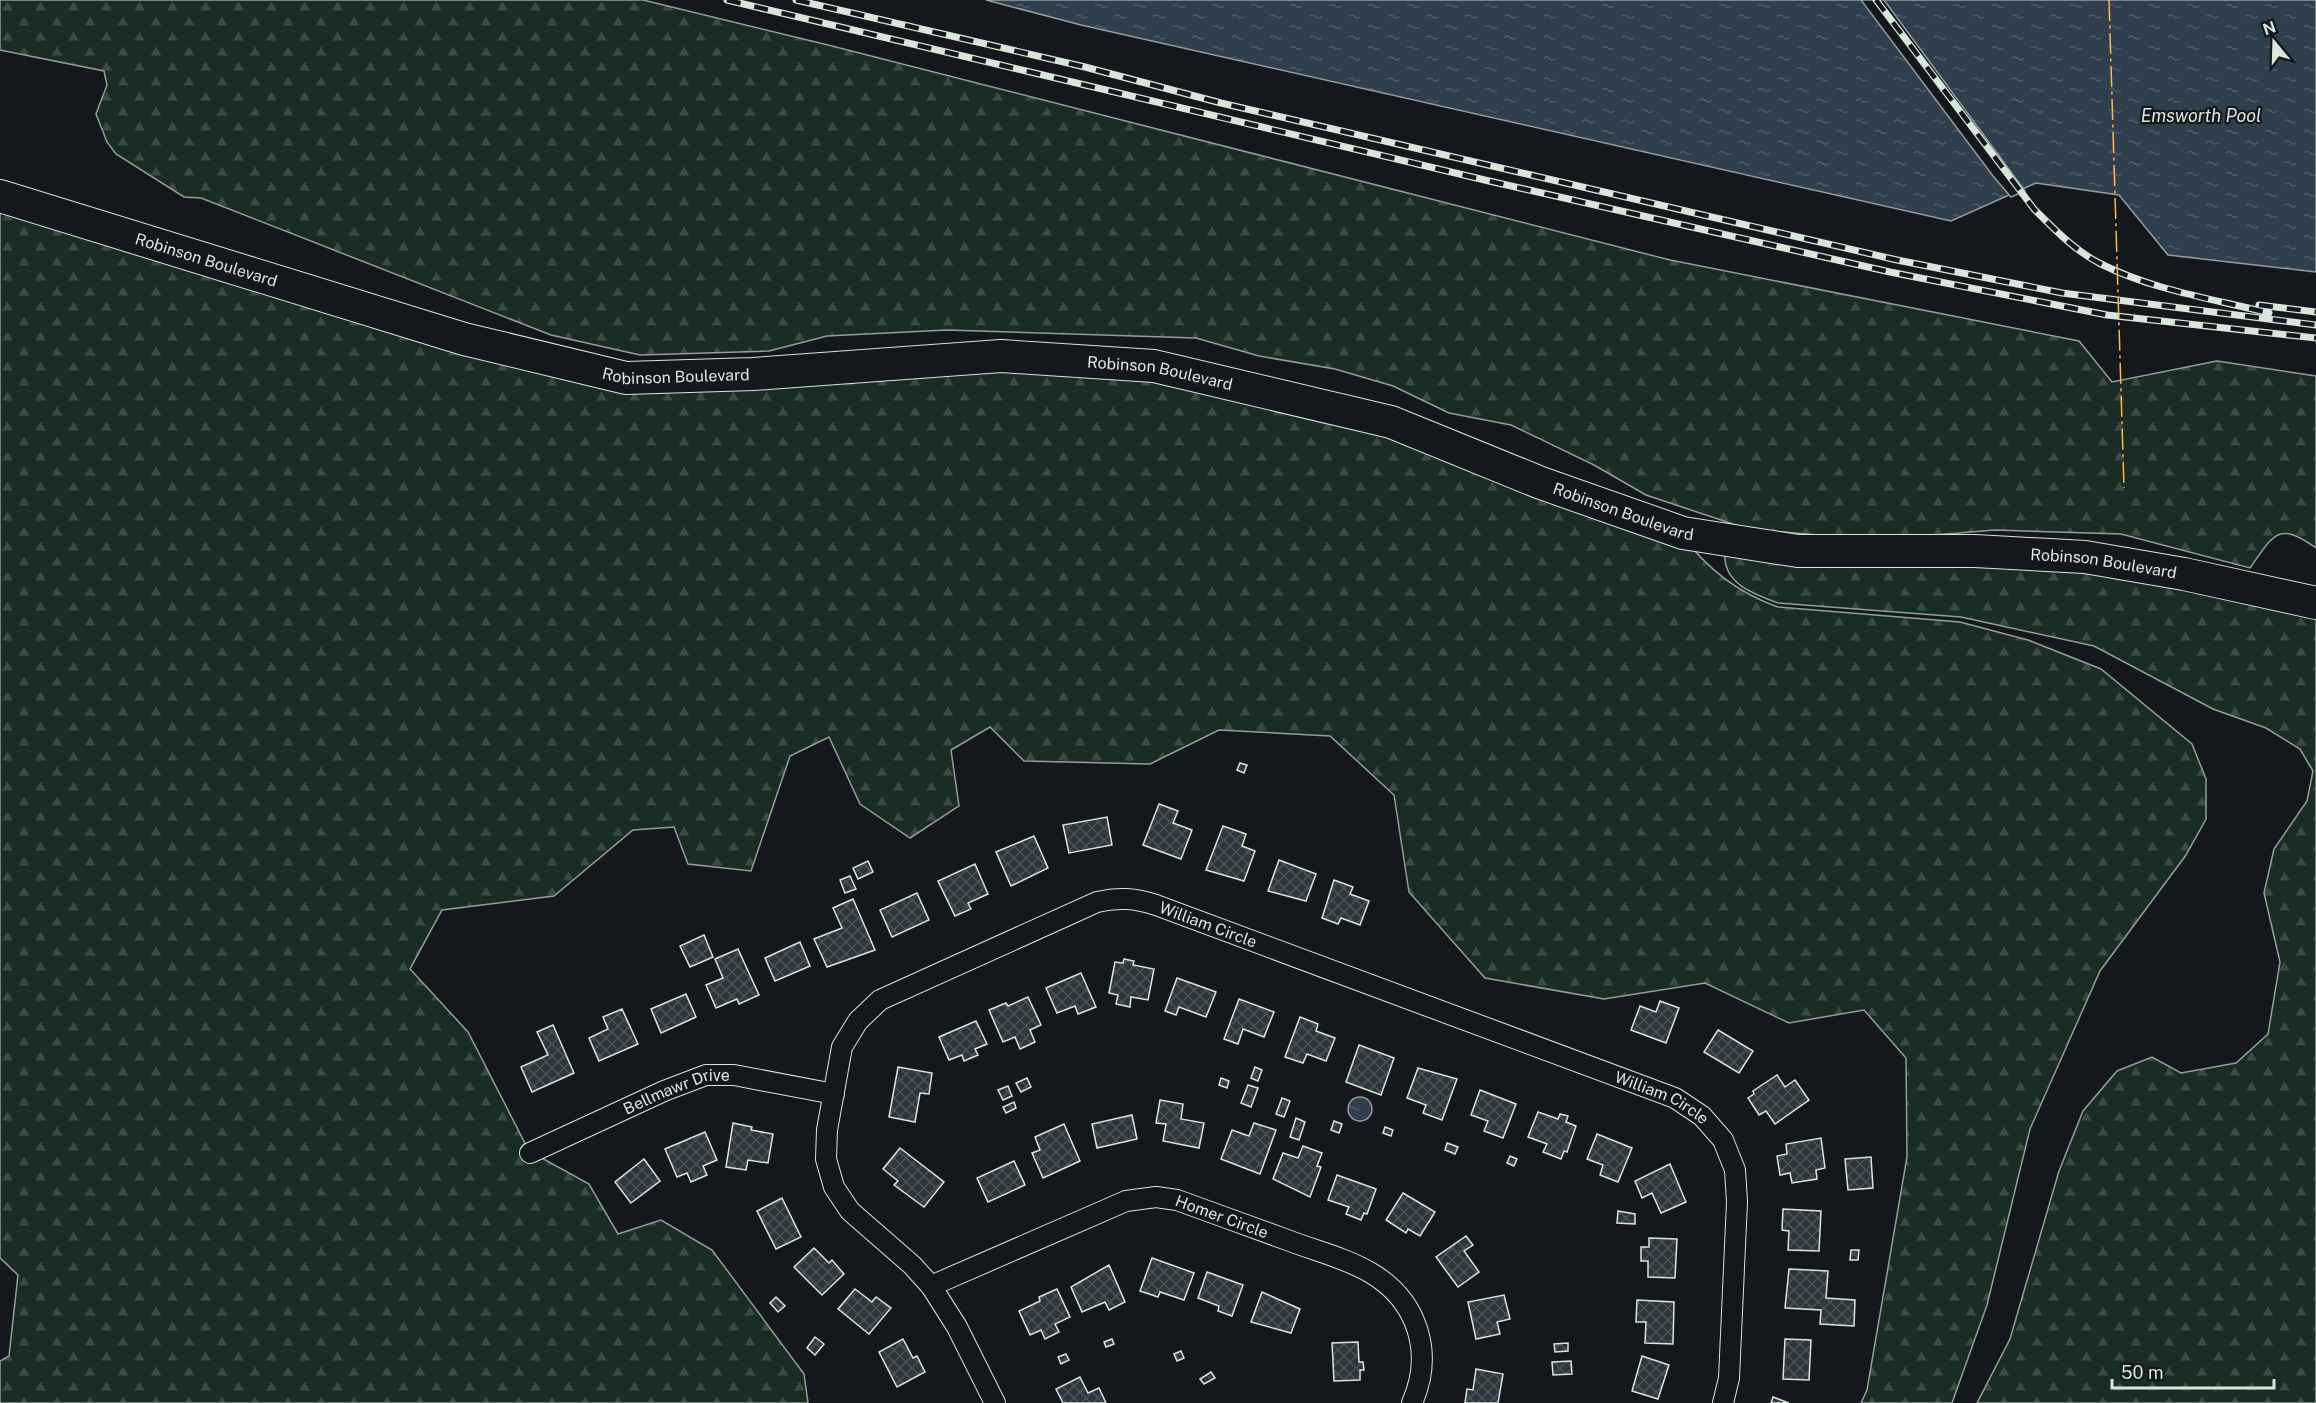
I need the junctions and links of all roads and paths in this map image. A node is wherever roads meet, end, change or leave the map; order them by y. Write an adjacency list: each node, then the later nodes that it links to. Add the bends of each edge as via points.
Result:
1 (0, 196): 2 (main road, Robinson Boulevard, via 464,339 626,378 753,374 1001,356 1154,366 1391,422 1541,483 1683,532 1798,551 1974,550 2085,557)
2 (2316, 603)
3 (834, 1094): 4 (street, Bellmawr Drive, via 734,1075 706,1076 664,1091); 5 (street, William Circle, via 826,1159 834,1187 850,1211); 8 (street, William Circle, via 842,1047 858,1021 880,1000 1097,902 1137,899 1156,905 1675,1098 1702,1116 1723,1140 1735,1170 1729,1378)
4 (530, 1153)
5 (931, 1286): 6 (street, William Circle, via 957,1327); 7 (street, Homer Circle, via 1126,1201 1156,1197 1178,1200 1350,1263 1383,1281 1408,1308 1422,1341 1423,1366)
6 (995, 1403)
7 (1412, 1403)
8 (1723, 1403)

